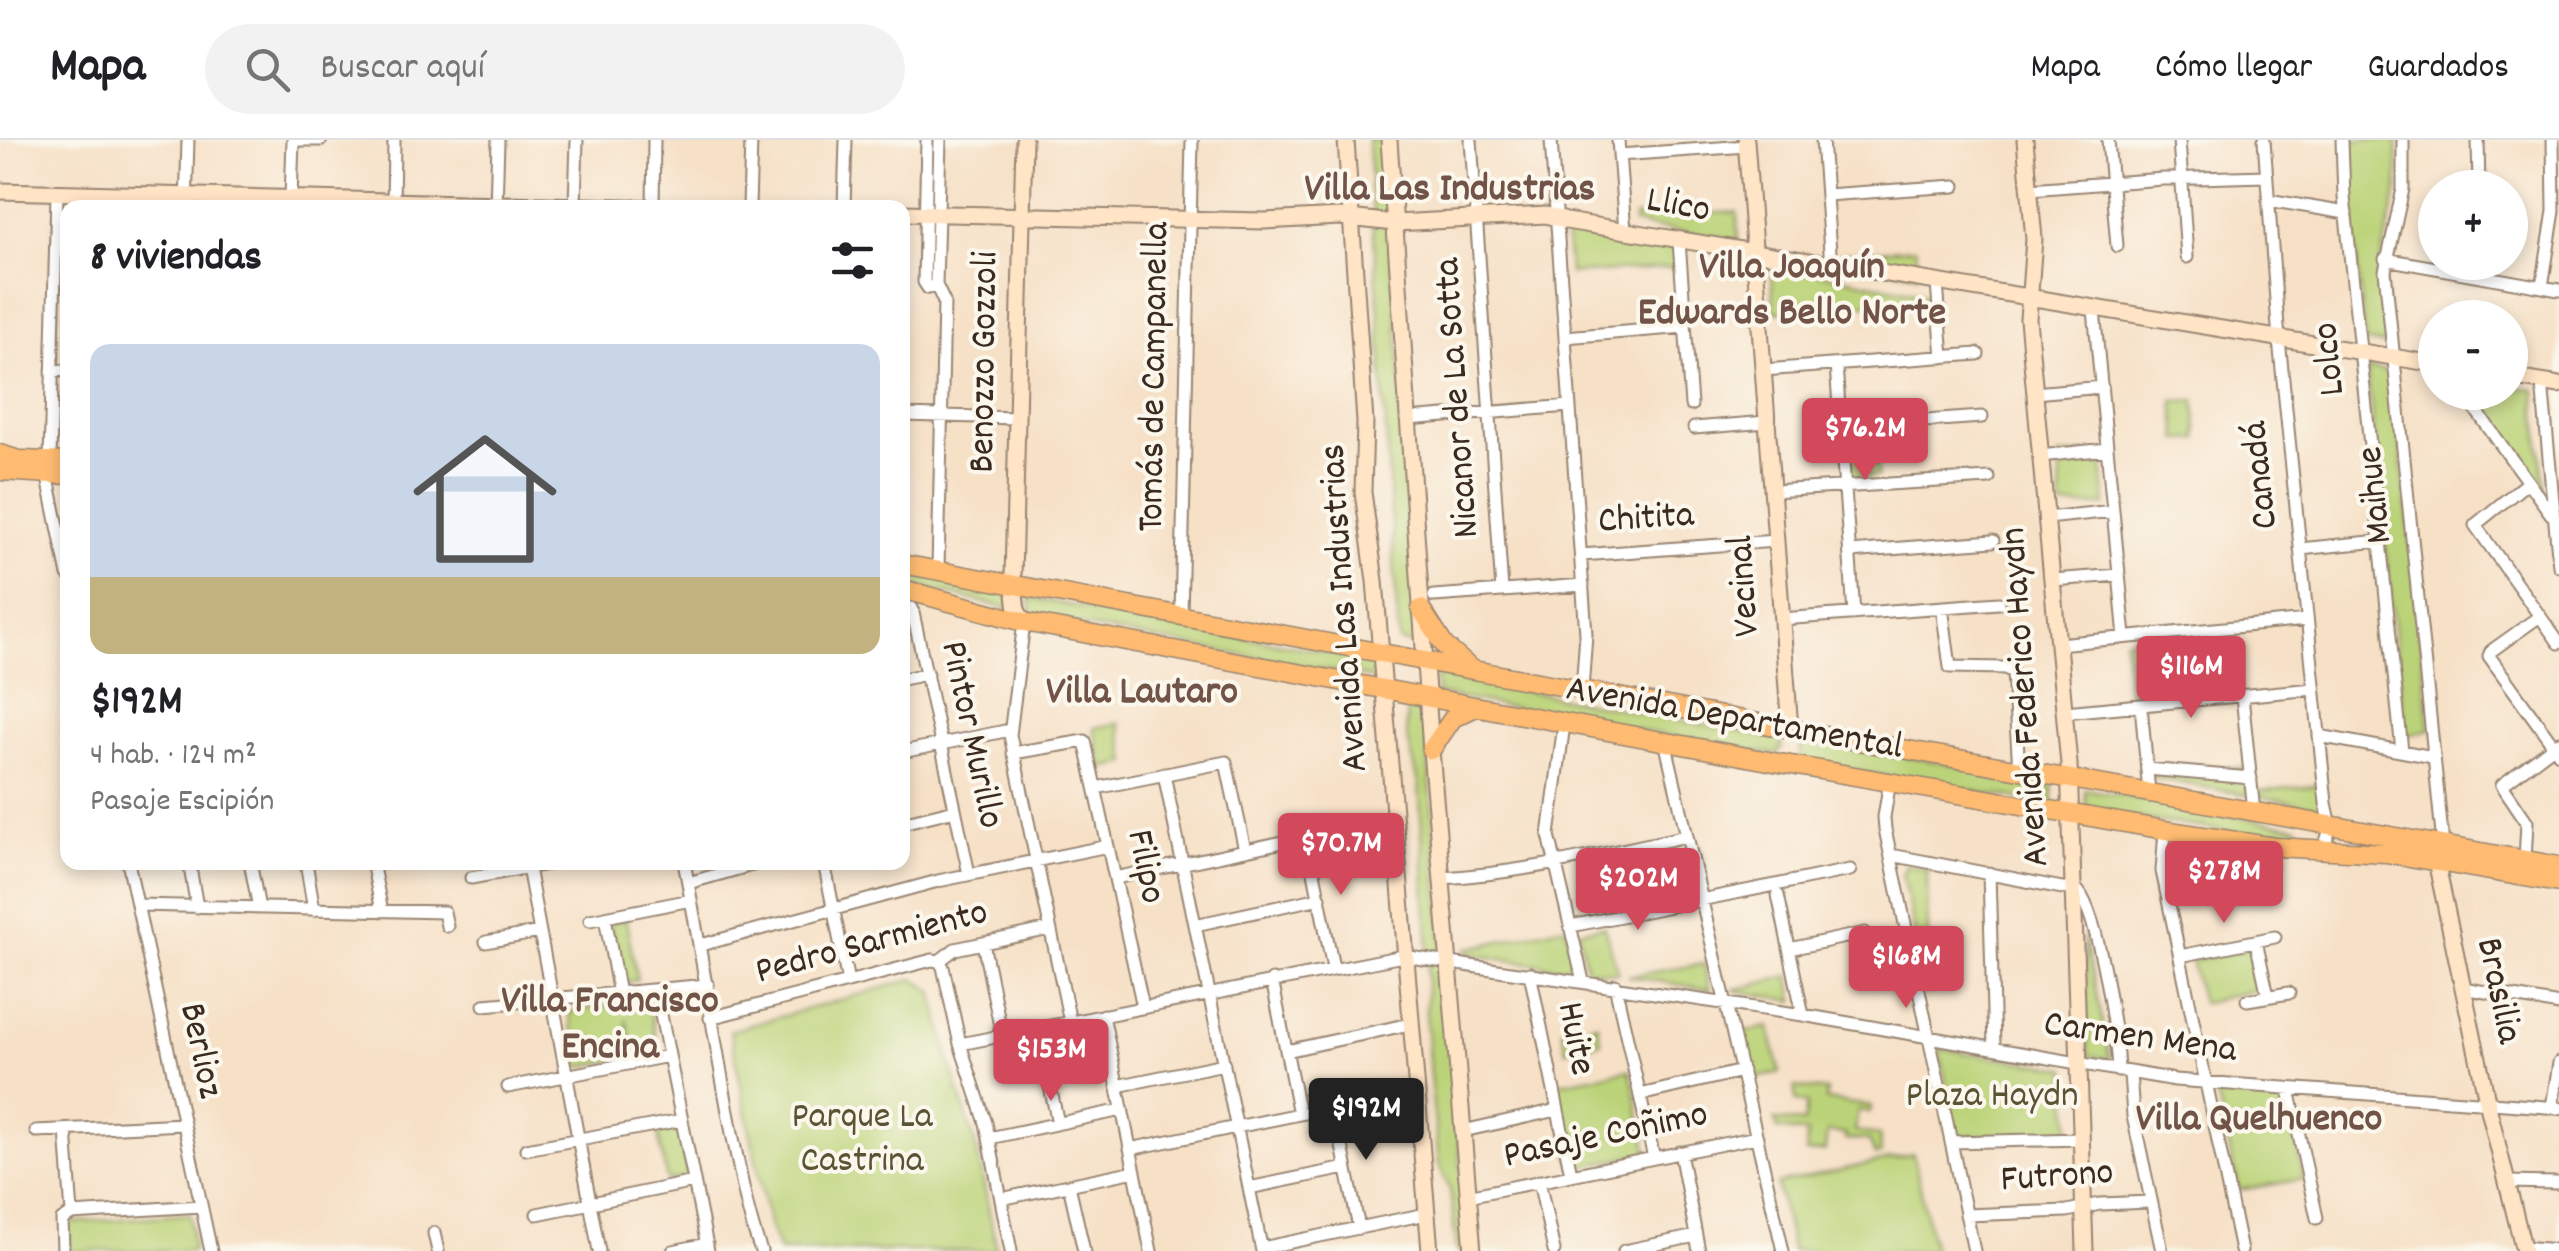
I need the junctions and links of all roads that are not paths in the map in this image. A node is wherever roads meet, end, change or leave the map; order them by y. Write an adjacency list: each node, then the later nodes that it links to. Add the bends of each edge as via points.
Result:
1 (188, 140): 40 (street)
2 (293, 140): 3 (street); 41 (street)
3 (321, 140)
4 (394, 140): 42 (street)
5 (498, 140): 43 (street)
6 (577, 140): 44 (street)
7 (654, 140): 45 (street)
8 (750, 140): 46 (street)
9 (846, 140): 47 (street)
10 (927, 140): 51 (street)
11 (940, 140): 51 (street)
12 (1024, 140): 52 (street, Benozzo Gozzoli)
13 (1192, 140): 56 (street, Tomás de Campanella)
14 (1346, 140): 53 (street, Avenida Las Industrias)
15 (1389, 140): 57 (street, Avenida Las Industrias)
16 (1471, 140): 55 (street, Nicanor de La Sotta)
17 (1551, 140): 54 (street)
18 (1618, 140): 29 (street)
19 (1822, 140): 38 (street)
20 (2025, 140): 35 (street, Avenida Federico Haydn)
21 (2108, 140): 33 (street)
22 (2179, 140): 32 (street)
23 (2264, 140): 31 (street, Canadá)
24 (2342, 140): 49 (street, Lolco)
25 (2404, 140): 64 (street, Maihue, via 2404,189)
26 (2478, 140): 30 (street)
27 (2553, 140): 70 (street, via 2554,212)
28 (1747, 143): 29 (street); 62 (street, Vecinal)
29 (1620, 155): 58 (street)
30 (2479, 170)
31 (2266, 176): 32 (street); 48 (street, Canadá)
32 (2182, 178): 33 (street); 63 (street)
33 (2112, 182): 35 (street); 60 (street)
34 (1955, 186): 38 (street)
35 (2030, 190): 72 (street, Avenida Federico Haydn, via 2034,239)
36 (0, 192): 37 (street)
37 (57, 193): 39 (street); 61 (street)
38 (1826, 195): 66 (street)
39 (157, 200)
40 (186, 200)
41 (301, 200)
42 (393, 200)
43 (496, 200)
44 (575, 200)
45 (652, 200)
46 (749, 200)
47 (844, 200)
48 (2268, 200): 49 (street); 76 (street, Canadá)
49 (2346, 213): 77 (street, Lolco)
50 (910, 214): 51 (street, Llico)
51 (932, 214): 52 (street, Llico); 96 (street, via 924,284 936,285 944,299)
52 (1022, 216): 56 (street, Llico); 98 (street, Benozzo Gozzoli)
53 (1351, 218): 56 (street, Llico); 57 (street, Llico); 144 (street, Avenida Las Industrias, via 1365,422 1363,492)
54 (1557, 218): 55 (street, Llico); 58 (street, Llico); 75 (street)
55 (1476, 219): 57 (street, Llico); 94 (street, Nicanor de La Sotta)
56 (1190, 220): 136 (street, Tomás de Campanella)
57 (1395, 223): 99 (street, Avenida Las Industrias)
58 (1624, 231): 59 (street, Llico)
59 (1679, 240): 62 (street, Llico); 74 (street)
60 (2116, 246)
61 (60, 252)
62 (1754, 253): 66 (street, Llico); 85 (street, Vecinal)
63 (2187, 257)
64 (2385, 259): 65 (street); 80 (street, Maihue)
65 (2418, 263)
66 (1831, 266): 69 (street, Llico)
67 (2512, 280): 70 (street)
68 (60, 283): 83 (street)
69 (1938, 284): 72 (street, Llico); 79 (street)
70 (2542, 288): 71 (street)
71 (2559, 290)
72 (2027, 298): 73 (street, Llico); 90 (street, Avenida Federico Haydn)
73 (2094, 310): 76 (street, Llico); 89 (street)
74 (1685, 327): 75 (street); 91 (street)
75 (1565, 337): 92 (street)
76 (2279, 340): 77 (street, Llico); 119 (street, Canadá)
77 (2361, 353): 80 (street, Llico); 118 (street, Lolco)
78 (1978, 354): 79 (street)
79 (1944, 357): 82 (street)
80 (2394, 358): 81 (street, Llico); 168 (street, Maihue)
81 (2418, 362)
82 (1836, 365): 85 (street); 101 (street)
83 (52, 370): 84 (street); 106 (street)
84 (60, 370)
85 (1763, 370): 100 (street, Vecinal)
86 (2528, 380): 87 (street)
87 (2542, 382): 88 (street); 113 (street)
88 (2559, 385)
89 (2102, 387): 90 (street); 103 (street)
90 (2034, 393): 104 (street, Avenida Federico Haydn)
91 (1692, 405)
92 (1570, 406): 94 (street); 121 (street)
93 (2476, 410): 109 (street)
94 (1490, 412): 99 (street); 129 (street, Nicanor de La Sotta)
95 (910, 416): 96 (street)
96 (942, 416): 98 (street); 124 (street)
97 (1982, 417): 101 (street)
98 (1018, 418): 127 (street, Benozzo Gozzoli)
99 (1408, 419): 131 (street, Avenida Las Industrias)
100 (1767, 422): 102 (street); 111 (street, Vecinal)
101 (1840, 427): 110 (street)
102 (1694, 428)
103 (2108, 449): 104 (street); 112 (street)
104 (2040, 456): 114 (street, Avenida Federico Haydn)
105 (6, 458): 106 (main road)
106 (50, 467): 107 (main road); 115 (street)
107 (0, 475)
108 (1989, 478): 110 (street)
109 (2528, 482): 113 (street); 137 (street, via 2474,525)
110 (1845, 487): 111 (street); 120 (street)
111 (1772, 491): 116 (street, Vecinal)
112 (2113, 511): 114 (street); 125 (street)
113 (2554, 517): 123 (street)
114 (2046, 518): 126 (street, Avenida Federico Haydn)
115 (60, 528)
116 (1776, 541): 121 (street, Chitita); 138 (street, Vecinal)
117 (1993, 541): 120 (street)
118 (2380, 541): 119 (street); 166 (street, Lolco)
119 (2300, 549): 139 (street, Canadá)
120 (1850, 552): 135 (street)
121 (1581, 555): 128 (street)
122 (910, 565): 124 (main road, Avenida Departamental)
123 (2559, 566)
124 (938, 570): 127 (main road, Avenida Departamental)
125 (2119, 574): 126 (street); 141 (street)
126 (2052, 580): 143 (street, Avenida Federico Haydn)
127 (1015, 584): 136 (main road, Avenida Departamental); 140 (street, Benozzo Gozzoli)
128 (1583, 585): 129 (street); 151 (street)
129 (1502, 591): 131 (street)
130 (910, 600): 140 (main road, Avenida Departamental)
131 (1427, 602): 145 (street, Avenida Las Industrias); 146 (main road, via 1444,645)
132 (1999, 603): 134 (street)
133 (910, 604): 147 (street, Pintor Murillo)
134 (1942, 608): 135 (street); 171 (street, via 1950,667 2005,668 2013,676)
135 (1854, 614): 138 (street)
136 (1181, 616): 144 (main road, Avenida Departamental)
137 (2540, 616): 142 (street); 163 (street, via 2489,656)
138 (1781, 619): 157 (street, Vecinal)
139 (2307, 620): 141 (street); 150 (street, Canadá)
140 (1024, 622): 149 (main road, Avenida Departamental); 158 (street, Benozzo Gozzoli)
141 (2125, 637): 143 (street)
142 (2559, 642)
143 (2058, 644): 156 (street, Avenida Federico Haydn)
144 (1380, 653): 145 (main road, Avenida Departamental); 149 (street, Avenida Las Industrias)
145 (1424, 662): 146 (main road, Avenida Departamental); 153 (street, Avenida Las Industrias)
146 (1474, 670): 151 (main road, Avenida Departamental)
147 (927, 674): 148 (street); 162 (street, Pintor Murillo)
148 (910, 677)
149 (1382, 689): 153 (main road, Avenida Departamental); 182 (street, Avenida Las Industrias)
150 (2314, 689): 152 (street); 160 (street, Canadá)
151 (1582, 690): 157 (main road, Avenida Departamental)
152 (2242, 696): 154 (street); 173 (street)
153 (1427, 698): 155 (main road, Avenida Departamental); 165 (street, Avenida Las Industrias)
154 (2141, 705): 156 (street); 170 (street)
155 (1476, 707): 161 (main road, Avenida Departamental); 165 (main road, via 1453,718)
156 (2064, 712): 174 (street, Avenida Federico Haydn)
157 (1790, 729): 169 (main road, via 1787,748); 171 (main road, Avenida Departamental)
158 (1010, 730): 162 (street); 167 (street, Benozzo Gozzoli)
159 (1563, 732): 197 (street, via 1548,835)
160 (2319, 736): 166 (street); 178 (street, Canadá)
161 (1665, 741): 169 (main road, Avenida Departamental); 187 (street)
162 (941, 742): 164 (street); 179 (street, Pintor Murillo)
163 (2557, 747): 194 (street, via 2502,785 2527,822)
164 (910, 750)
165 (1431, 750): 214 (street, Avenida Las Industrias)
166 (2402, 751): 168 (street)
167 (1013, 753): 176 (street, Filipo, via 1085,741); 195 (street, Benozzo Gozzoli)
168 (2433, 757): 192 (street, Maihue)
169 (1774, 762): 175 (main road, Avenida Departamental)
170 (2147, 768): 173 (street); 177 (street)
171 (2019, 770): 174 (main road, Avenida Departamental)
172 (1164, 774): 176 (street); 191 (street, via 1226,762); 196 (street)
173 (2250, 778): 180 (street)
174 (2070, 779): 177 (main road, Avenida Departamental); 181 (street, Avenida Federico Haydn)
175 (1890, 781): 181 (main road, Avenida Departamental); 193 (street, via 1884,817)
176 (1096, 788): 189 (street, Filipo)
177 (2149, 793): 180 (main road, Avenida Departamental)
178 (2326, 803): 183 (street); 185 (street, Canadá)
179 (955, 810): 184 (street); 211 (street, Pintor Murillo)
180 (2254, 812): 183 (main road, Avenida Departamental)
181 (2072, 813): 186 (main road, Avenida Departamental); 217 (street, Avenida Federico Haydn)
182 (1395, 818): 188 (street); 242 (street, Avenida Las Industrias)
183 (2304, 820): 185 (main road, Avenida Departamental)
184 (910, 821)
185 (2331, 826): 190 (street, Canadá); 192 (main road, Avenida Departamental)
186 (2165, 830): 190 (main road, Avenida Departamental); 243 (street, via 2162,865)
187 (1687, 836): 197 (street); 221 (street)
188 (1308, 837): 191 (street); 219 (street)
189 (1108, 846): 195 (street); 213 (street, Filipo)
190 (2324, 848): 192 (main road, Avenida Departamental)
191 (1245, 850): 196 (street)
192 (2439, 853): 194 (main road, Avenida Departamental); 215 (main road, Avenida Departamental); 253 (street, Brasilia)
193 (1891, 854): 210 (street); 272 (street)
194 (2525, 860): 198 (main road, Avenida Departamental)
195 (1036, 862): 211 (street); 233 (street, Benozzo Gozzoli)
196 (1182, 864): 213 (street); 231 (street)
197 (1556, 864): 214 (street); 232 (street)
198 (2559, 866)
199 (130, 870): 222 (street, Berlioz)
200 (190, 870): 223 (street)
201 (251, 870): 224 (street)
202 (307, 870): 225 (street)
203 (373, 870): 227 (street)
204 (505, 870): 212 (street)
205 (528, 870): 234 (street)
206 (686, 870): 216 (street)
207 (734, 870): 216 (street)
208 (826, 870): 226 (street)
209 (1850, 870): 221 (street)
210 (1990, 873): 217 (street); 274 (street)
211 (968, 874): 226 (street)
212 (470, 878)
213 (1115, 878): 264 (street, Filipo)
214 (1442, 878): 245 (street, Avenida Las Industrias)
215 (2559, 882)
216 (688, 883): 220 (street)
217 (2074, 888): 277 (street, Avenida Federico Haydn); 281 (street, via 2089,910)
218 (1778, 895): 241 (street)
219 (1320, 898): 231 (street); 246 (street)
220 (691, 900): 228 (street); 240 (street)
221 (1702, 900): 232 (street); 261 (street)
222 (137, 905): 223 (street); 297 (street, Berlioz)
223 (197, 907): 224 (street)
224 (258, 908): 225 (street)
225 (314, 910): 227 (street)
226 (834, 910): 240 (street); 250 (street)
227 (378, 911): 230 (street, via 444,912)
228 (605, 917): 229 (street); 257 (street)
229 (590, 920)
230 (447, 926)
231 (1195, 926): 256 (street)
232 (1570, 926): 249 (street)
233 (1050, 929): 239 (street, Pedro Sarmiento); 268 (street, Benozzo Gozzoli)
234 (540, 932): 238 (street); 259 (street)
235 (1865, 933): 241 (street)
236 (2275, 936): 237 (street)
237 (2256, 941): 243 (street); 258 (street)
238 (486, 942)
239 (983, 943): 244 (street, Pedro Sarmiento, via 951,950); 271 (street)
240 (700, 945): 251 (street)
241 (1789, 949): 266 (street)
242 (1403, 956): 245 (street, Carmen Mena); 246 (street, Carmen Mena); 269 (street, Avenida Las Industrias)
243 (2180, 956): 283 (street)
244 (940, 961): 250 (street, Pedro Sarmiento); 273 (street)
245 (1449, 962): 247 (street, Carmen Mena); 300 (street, Avenida Las Industrias)
246 (1333, 968): 248 (street, Carmen Mena)
247 (1530, 973): 249 (street, Carmen Mena); 293 (street, Huite)
248 (1272, 980): 256 (street, Carmen Mena); 275 (street)
249 (1584, 981): 252 (street, Carmen Mena)
250 (848, 982): 267 (street, Pedro Sarmiento)
251 (708, 986): 254 (street, Pedro Sarmiento); 267 (street)
252 (1615, 986): 261 (street, Carmen Mena); 288 (street)
253 (2463, 988): 262 (street); 289 (street, Brasilia)
254 (656, 990): 257 (street, Pedro Sarmiento); 276 (street)
255 (2288, 992): 258 (street)
256 (1209, 993): 264 (street, Carmen Mena); 279 (street)
257 (619, 994): 259 (street, Pedro Sarmiento)
258 (2268, 996): 260 (street)
259 (552, 999): 263 (street, Pedro Sarmiento); 282 (street)
260 (2247, 1000)
261 (1725, 1002): 266 (street, Carmen Mena); 280 (street)
262 (2559, 1004)
263 (484, 1005)
264 (1144, 1006): 265 (street, Carmen Mena)
265 (1103, 1015): 268 (street, Carmen Mena); 284 (street)
266 (1803, 1015): 272 (street, Carmen Mena)
267 (710, 1018): 344 (street)
268 (1070, 1022): 270 (street, Carmen Mena)
269 (1410, 1024): 275 (street); 287 (street, Avenida Las Industrias)
270 (1038, 1028): 271 (street, Carmen Mena); 296 (street)
271 (1002, 1036): 273 (street, Carmen Mena)
272 (1929, 1036): 274 (street, Carmen Mena); 306 (street)
273 (960, 1044): 303 (street)
274 (1994, 1047): 277 (street, Carmen Mena)
275 (1286, 1050): 294 (street)
276 (669, 1056): 282 (street); 295 (street)
277 (2079, 1063): 281 (street, Carmen Mena); 305 (street, Avenida Federico Haydn)
278 (2559, 1063): 291 (street)
279 (1224, 1064): 284 (street); 298 (street)
280 (1742, 1071): 288 (street); 302 (street)
281 (2124, 1072): 283 (street, Carmen Mena); 322 (street)
282 (566, 1076): 285 (street); 304 (street)
283 (2207, 1083): 286 (street, Carmen Mena); 358 (street)
284 (1117, 1086): 292 (street)
285 (508, 1087)
286 (2289, 1089): 289 (street, Carmen Mena); 330 (street)
287 (1416, 1090): 290 (street); 328 (street, Avenida Las Industrias)
288 (1640, 1095): 310 (street)
289 (2488, 1101): 291 (street, Carmen Mena); 316 (street, Brasilia)
290 (1334, 1107): 294 (street); 311 (street)
291 (2555, 1107)
292 (1122, 1110): 296 (street); 308 (street)
293 (1557, 1110): 300 (street); 313 (street, Huite)
294 (1298, 1114): 298 (street)
295 (682, 1120): 304 (street); 315 (street)
296 (1058, 1123): 303 (street)
297 (184, 1124): 299 (street); 324 (street, Berlioz)
298 (1236, 1127): 308 (street); 319 (street)
299 (66, 1130): 301 (street); 326 (street)
300 (1463, 1131): 320 (street, Avenida Las Industrias)
301 (36, 1132)
302 (1756, 1136): 309 (street, Pasaje Coñimo); 354 (street)
303 (989, 1138): 321 (street)
304 (578, 1139): 307 (street); 323 (street)
305 (2082, 1139): 306 (street); 325 (street, Avenida Federico Haydn)
306 (1951, 1142): 329 (street)
307 (526, 1149)
308 (1130, 1149): 312 (street)
309 (1680, 1152): 310 (street, Pasaje Coñimo); 334 (street)
310 (1654, 1158): 313 (street, Pasaje Coñimo)
311 (1346, 1168): 319 (street); 331 (street)
312 (1134, 1171): 317 (street); 347 (street)
313 (1570, 1174): 314 (street, Pasaje Coñimo)
314 (1539, 1181): 320 (street, Pasaje Coñimo); 351 (street)
315 (694, 1182): 323 (street); 335 (street)
316 (2507, 1182): 318 (street); 337 (street, Brasilia)
317 (1069, 1184): 321 (street); 346 (street)
318 (2559, 1184)
319 (1249, 1188): 336 (street)
320 (1468, 1196): 350 (street, Avenida Las Industrias)
321 (1001, 1198): 345 (street)
322 (2152, 1202): 325 (street, Futrono); 357 (street)
323 (590, 1203): 327 (street); 342 (street)
324 (201, 1206): 326 (street); 340 (street, Berlioz)
325 (2084, 1207): 329 (street, Futrono); 356 (street, Avenida Federico Haydn)
326 (72, 1214): 339 (street, via 62,1220)
327 (537, 1214)
328 (1426, 1214): 331 (street); 349 (street, Avenida Las Industrias)
329 (1966, 1214): 355 (street)
330 (2317, 1218)
331 (1359, 1228): 333 (street)
332 (434, 1232): 341 (street)
333 (1324, 1235): 336 (street); 348 (street)
334 (1696, 1236): 352 (street); 353 (street)
335 (707, 1248): 343 (street)
336 (1262, 1249)
337 (2524, 1249): 338 (street)
338 (2559, 1250)
339 (63, 1251)
340 (211, 1251)
341 (438, 1251)
342 (599, 1251)
343 (673, 1251)
344 (761, 1251)
345 (1011, 1251)
346 (1084, 1251)
347 (1151, 1251)
348 (1328, 1251)
349 (1430, 1251)
350 (1472, 1251)
351 (1554, 1251)
352 (1624, 1251)
353 (1699, 1251)
354 (1784, 1251)
355 (1974, 1251)
356 (2085, 1251)
357 (2162, 1251)
358 (2242, 1251)

